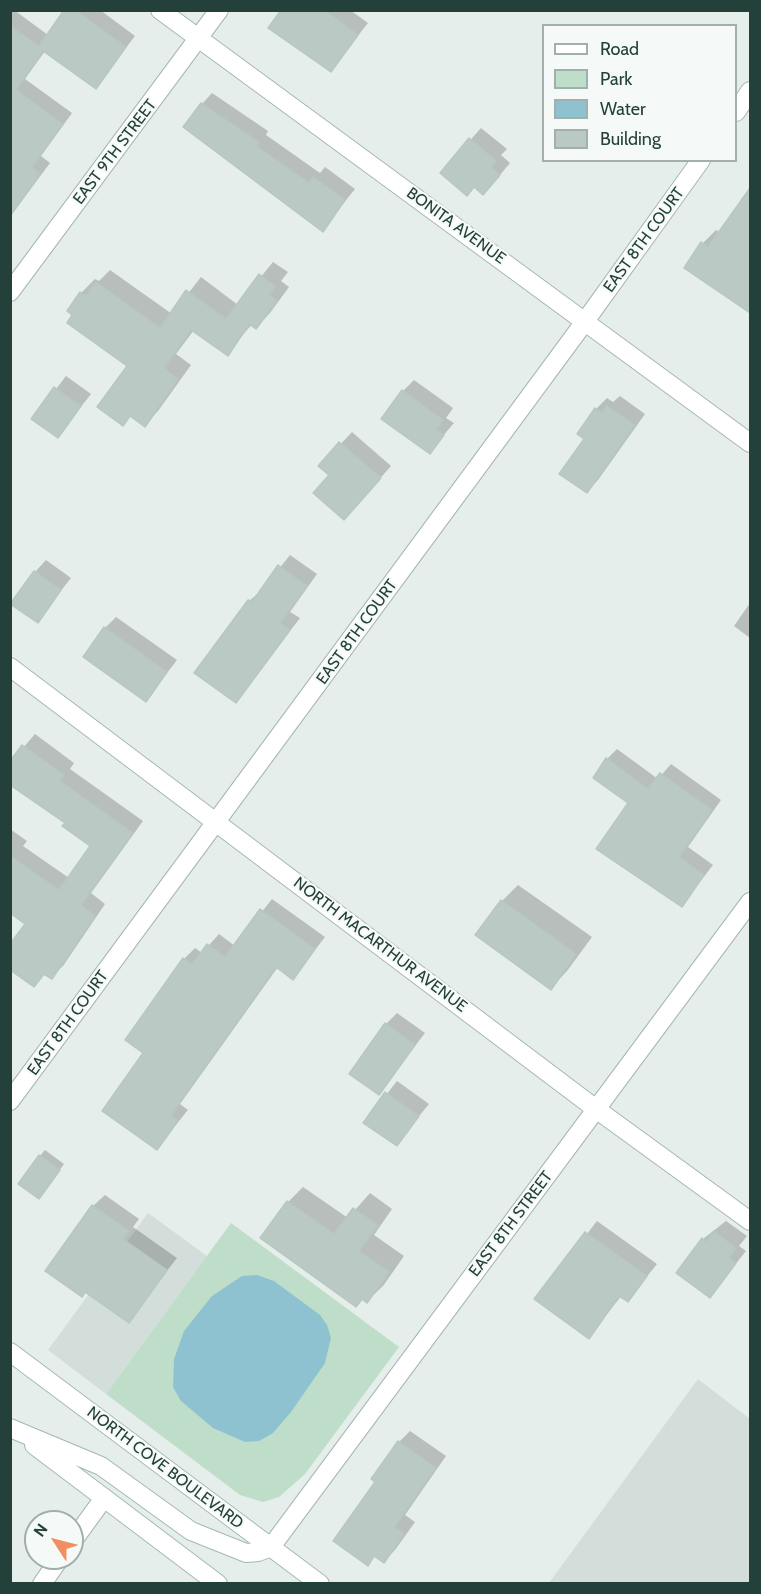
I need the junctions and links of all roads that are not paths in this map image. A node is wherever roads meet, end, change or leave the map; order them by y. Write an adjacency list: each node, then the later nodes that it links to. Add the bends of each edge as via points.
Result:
1 (160, 10): 3 (street, BONITA AVENUE)
2 (219, 10): 3 (street, EAST 9TH STREET)
3 (199, 39): 7 (street, EAST 9TH STREET); 8 (street, BONITA AVENUE)
4 (750, 91): 5 (street)
5 (737, 109)
6 (699, 162): 8 (street, EAST 8TH COURT)
7 (10, 292)
8 (586, 321): 9 (street, BONITA AVENUE); 11 (street, EAST 8TH COURT)
9 (750, 443)
10 (10, 667): 11 (street, NORTH MACARTHUR AVENUE)
11 (217, 822): 13 (street, EAST 8TH COURT); 14 (street, NORTH MACARTHUR AVENUE)
12 (750, 902): 14 (street, EAST 8TH STREET)
13 (10, 1101)
14 (596, 1109): 15 (street, NORTH MACARTHUR AVENUE); 20 (street, EAST 8TH STREET)
15 (750, 1221)
16 (10, 1352): 20 (street, NORTH COVE BOULEVARD)
17 (10, 1428): 18 (street); 20 (street, via 101,1466 191,1531 246,1553)
18 (104, 1498): 19 (street); 23 (street)
19 (84, 1526)
20 (271, 1547): 24 (street, NORTH COVE BOULEVARD)
21 (52, 1570): 22 (street)
22 (42, 1584)
23 (218, 1584)
24 (320, 1584)

